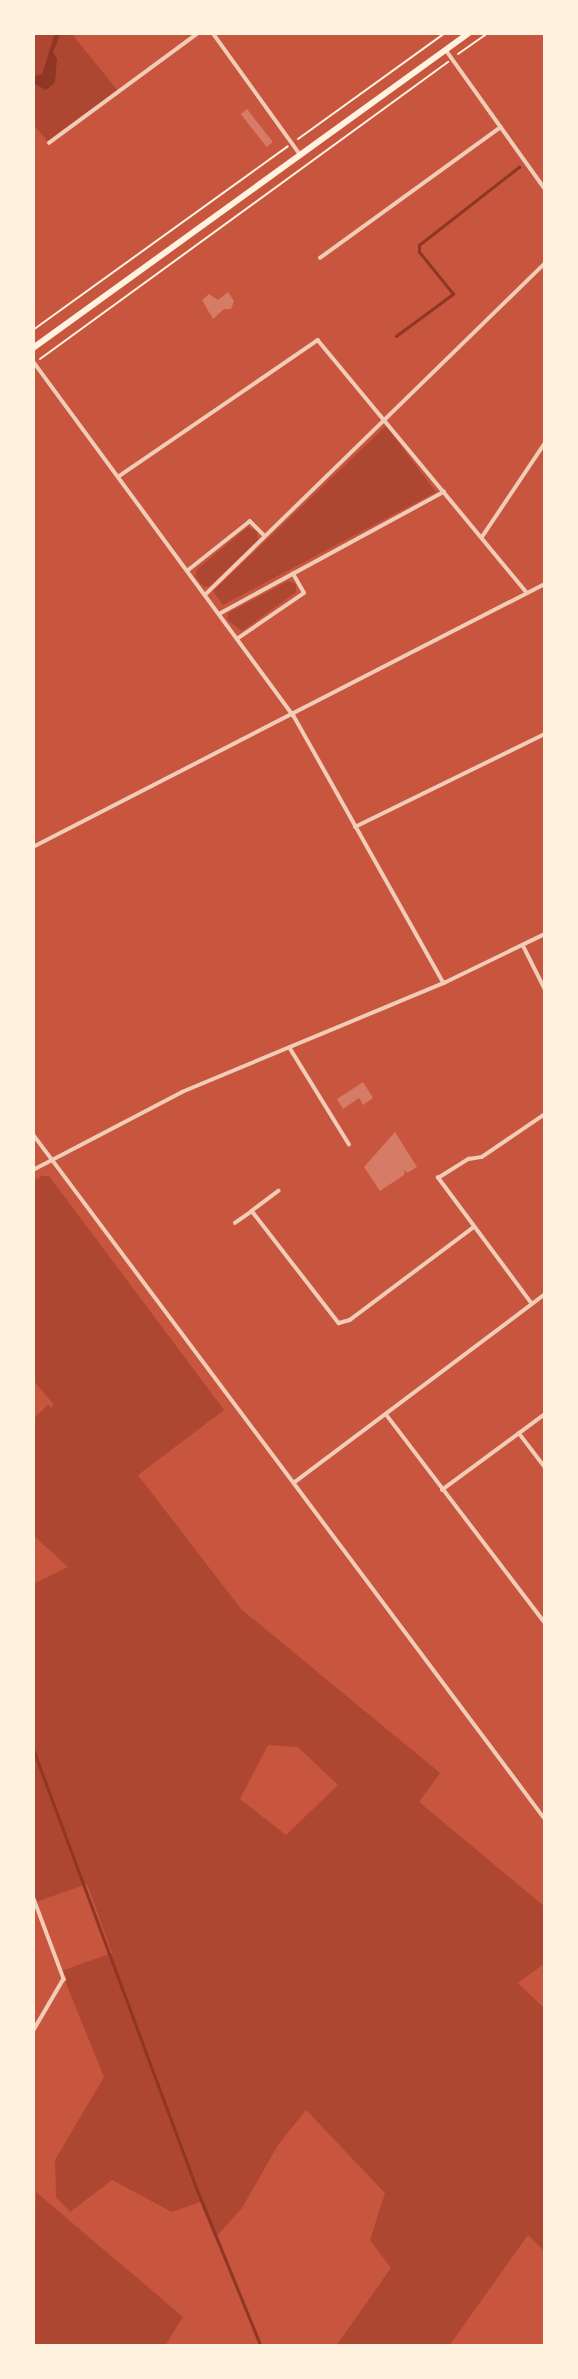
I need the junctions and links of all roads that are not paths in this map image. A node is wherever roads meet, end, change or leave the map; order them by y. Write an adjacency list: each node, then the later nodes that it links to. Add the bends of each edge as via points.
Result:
1 (198, 33): 6 (street)
2 (213, 33): 7 (street)
3 (469, 33): 4 (main road)
4 (446, 50): 5 (street); 7 (main road)
5 (501, 127): 8 (street); 9 (street)
6 (49, 143)
7 (300, 154): 11 (main road)
8 (545, 189)
9 (320, 258)
10 (545, 263): 13 (street)
11 (33, 348)
12 (34, 362): 15 (street)
13 (385, 419): 15 (street, via 318,340); 16 (street); 17 (street)
14 (545, 443): 18 (street)
15 (118, 477): 19 (street)
16 (444, 492): 18 (street); 20 (street)
17 (265, 536): 19 (street, via 250,521); 23 (street)
18 (481, 538): 22 (street)
19 (187, 571): 23 (street)
20 (293, 574): 24 (street); 25 (street, via 304,593)
21 (545, 584): 22 (street)
22 (527, 593): 26 (street)
23 (205, 595): 24 (street)
24 (219, 614): 25 (street)
25 (237, 639): 26 (street)
26 (293, 716): 28 (street); 29 (street)
27 (545, 734): 28 (street)
28 (355, 827): 32 (street)
29 (33, 847)
30 (545, 934): 31 (street)
31 (523, 945): 32 (street); 33 (street)
32 (444, 983): 34 (street)
33 (545, 989)
34 (290, 1048): 37 (street); 38 (street, via 182,1092)
35 (545, 1114): 43 (street, via 482,1157 469,1159 438,1178)
36 (33, 1134): 38 (street)
37 (349, 1144)
38 (52, 1158): 39 (street); 50 (street)
39 (33, 1170)
40 (279, 1191): 41 (street)
41 (252, 1212): 42 (street); 43 (street, via 338,1323 350,1320)
42 (235, 1223)
43 (474, 1227): 45 (street)
44 (545, 1294): 45 (street)
45 (531, 1304): 46 (street)
46 (385, 1413): 50 (street); 51 (street)
47 (545, 1414): 48 (street)
48 (519, 1433): 49 (street); 51 (street)
49 (545, 1467)
50 (294, 1482): 53 (street)
51 (442, 1489): 52 (street)
52 (545, 1623)
53 (545, 1819)
54 (33, 1896): 55 (street, via 64,1979)
55 (33, 2032)

